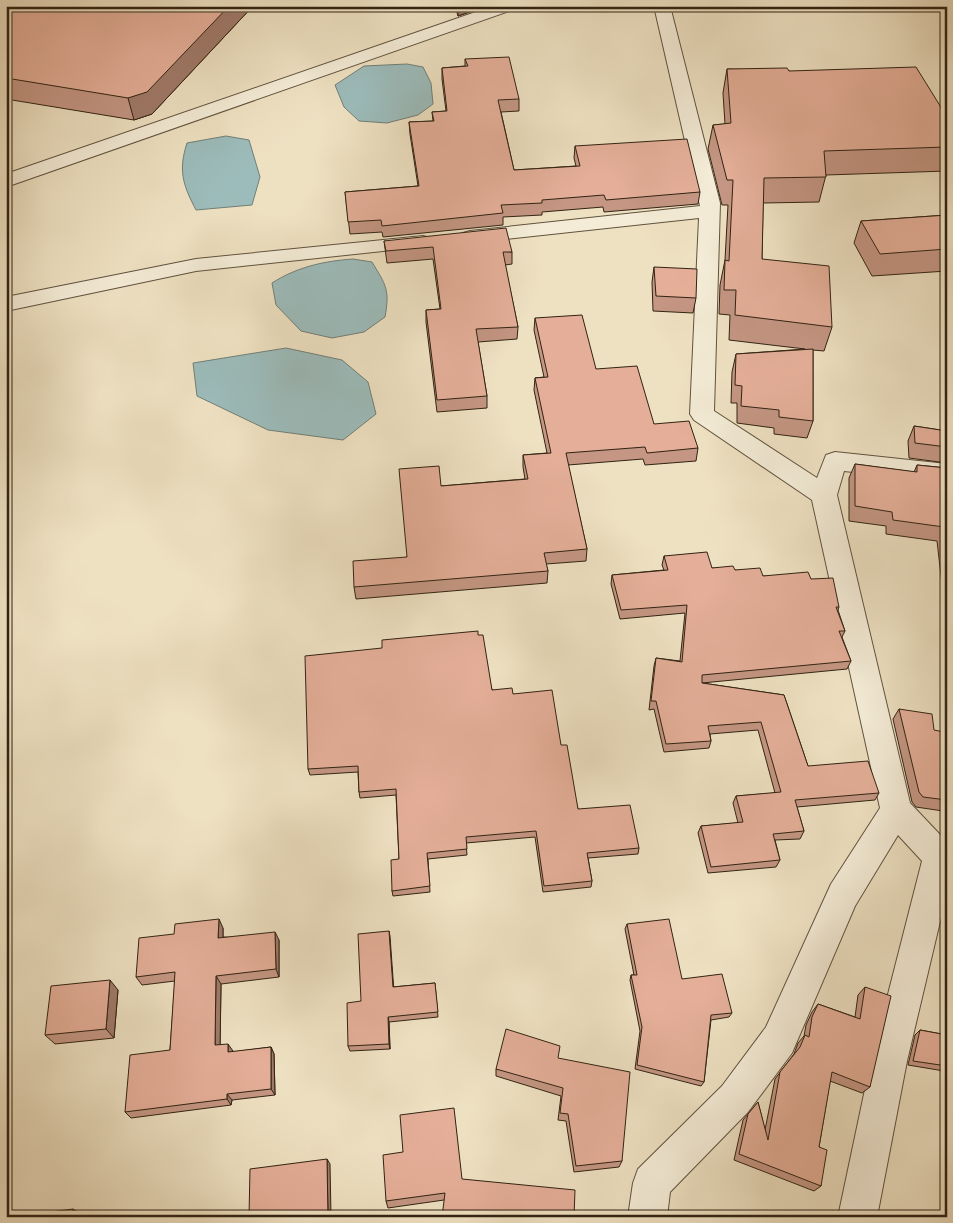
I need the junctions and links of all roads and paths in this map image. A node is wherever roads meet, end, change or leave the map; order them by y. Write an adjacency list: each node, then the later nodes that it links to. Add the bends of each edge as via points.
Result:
1 (509, 6): 3 (street)
2 (662, 6): 4 (street)
3 (6, 181)
4 (710, 211): 5 (street, via 196,265); 7 (street, via 702,414)
5 (6, 304)
6 (947, 473): 7 (street, via 835,461)
7 (824, 495): 8 (street)
8 (896, 810): 9 (street); 10 (street, via 843,896 779,1040 735,1099 652,1183)
9 (943, 861): 11 (street, via 889,1061)
10 (647, 1217)
11 (857, 1217)

